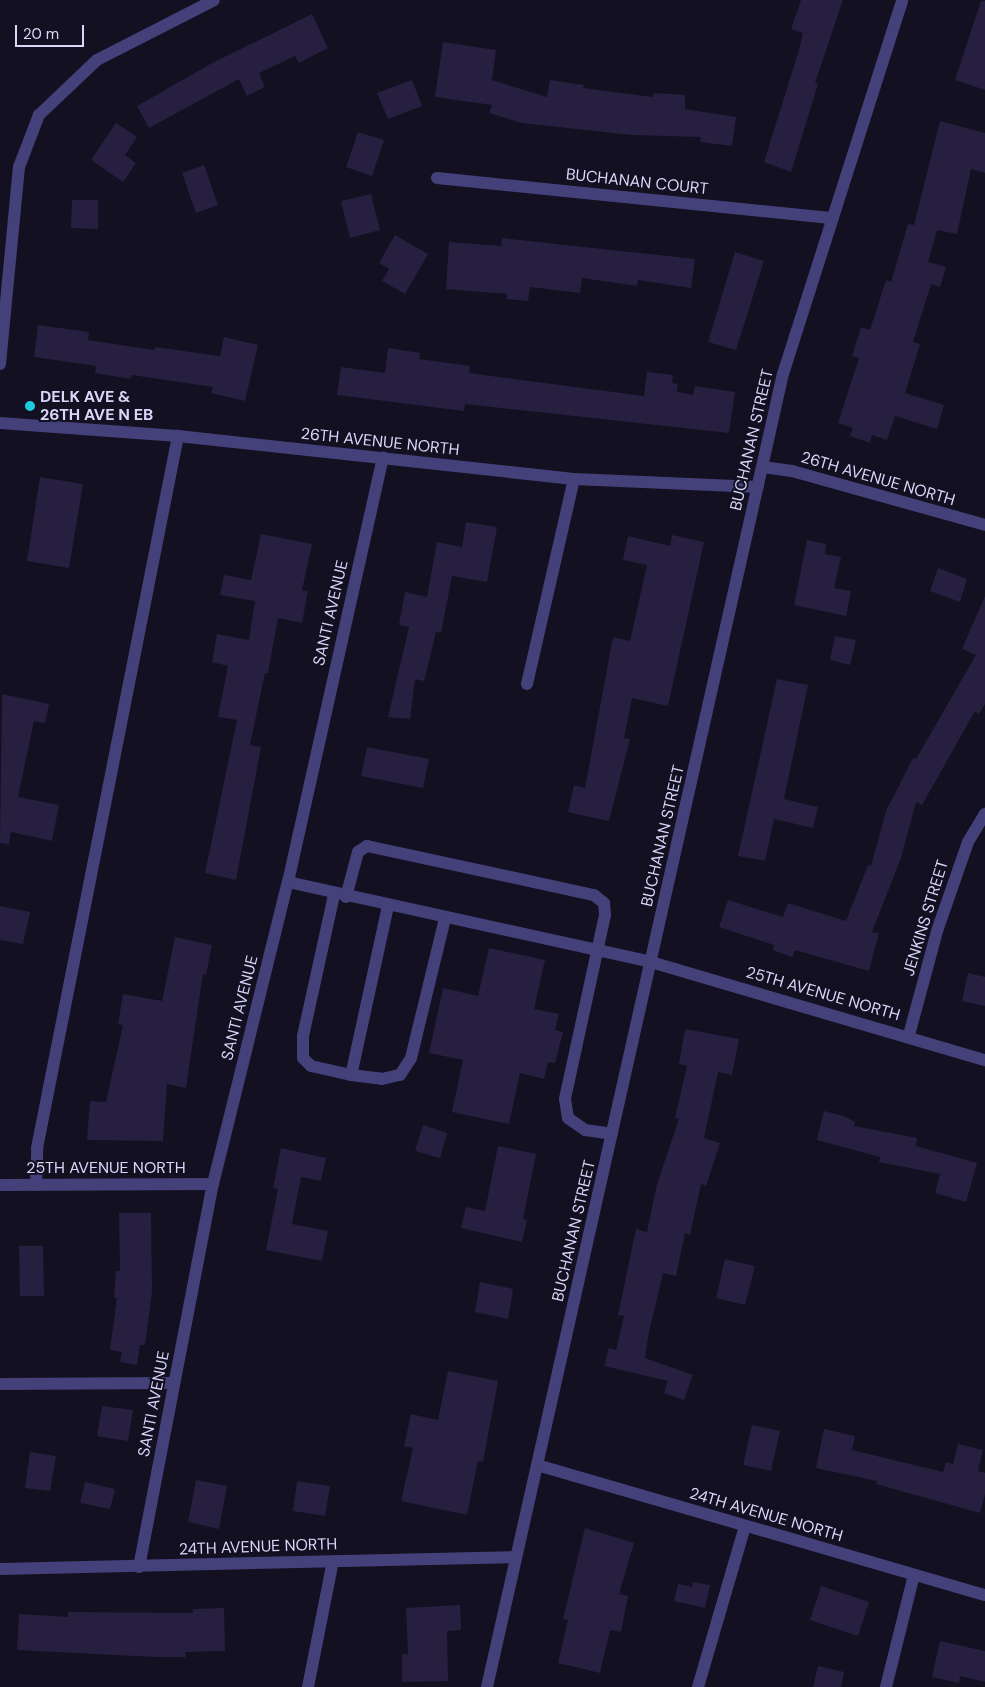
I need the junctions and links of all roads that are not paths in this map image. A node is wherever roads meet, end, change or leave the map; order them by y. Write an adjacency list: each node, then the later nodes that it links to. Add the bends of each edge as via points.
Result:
1 (214, 0): 5 (street, via 97,60 39,116 19,168)
2 (902, 0): 4 (street, BUCHANAN STREET)
3 (437, 178): 4 (street, BUCHANAN COURT)
4 (833, 218): 9 (street, BUCHANAN STREET, via 783,374)
5 (0, 364)
6 (0, 423): 7 (street, 26TH AVENUE NORTH)
7 (178, 436): 8 (street, 26TH AVENUE NORTH); 25 (street, via 37,1148)
8 (382, 458): 10 (street, 26TH AVENUE NORTH); 15 (street, SANTI AVENUE)
9 (762, 467): 11 (street, BUCHANAN STREET); 12 (street, 26TH AVENUE NORTH, via 792,471)
10 (574, 479): 11 (street, 26TH AVENUE NORTH); 13 (street)
11 (758, 487): 20 (street, BUCHANAN STREET)
12 (985, 525)
13 (527, 684)
14 (985, 814): 21 (street, JENKINS STREET, via 968,842 937,931)
15 (288, 882): 16 (street, 25TH AVENUE NORTH); 26 (street, SANTI AVENUE)
16 (340, 896): 17 (street, 25TH AVENUE NORTH); 19 (street, via 358,852 367,846 378,847 594,895 604,903 605,915); 23 (street, via 303,1036 303,1058 311,1066)
17 (388, 906): 18 (street, 25TH AVENUE NORTH); 23 (street)
18 (445, 918): 19 (street, 25TH AVENUE NORTH); 23 (street, via 411,1058 400,1075 382,1079)
19 (596, 950): 20 (street, 25TH AVENUE NORTH); 24 (street, via 565,1099 568,1118 585,1130)
20 (651, 962): 21 (street, 25TH AVENUE NORTH); 24 (street, BUCHANAN STREET)
21 (909, 1035): 22 (street, 25TH AVENUE NORTH)
22 (985, 1060)
23 (351, 1075)
24 (612, 1134): 30 (street, BUCHANAN STREET)
25 (36, 1184): 26 (street, 25TH AVENUE NORTH); 27 (street, 25TH AVENUE NORTH)
26 (213, 1184): 28 (street, SANTI AVENUE)
27 (0, 1185)
28 (174, 1383): 29 (street); 34 (street, SANTI AVENUE)
29 (0, 1384)
30 (537, 1465): 31 (street, 24TH AVENUE NORTH); 32 (street, BUCHANAN STREET)
31 (745, 1526): 36 (street, 24TH AVENUE NORTH); 40 (street)
32 (516, 1558): 33 (street, 24TH AVENUE NORTH); 39 (street, BUCHANAN STREET)
33 (333, 1561): 34 (street, 24TH AVENUE NORTH); 38 (street)
34 (139, 1567): 35 (street, 24TH AVENUE NORTH)
35 (0, 1568)
36 (914, 1575): 37 (street, 24TH AVENUE NORTH); 41 (street)
37 (985, 1595)
38 (308, 1687)
39 (487, 1687)
40 (698, 1687)
41 (886, 1687)

